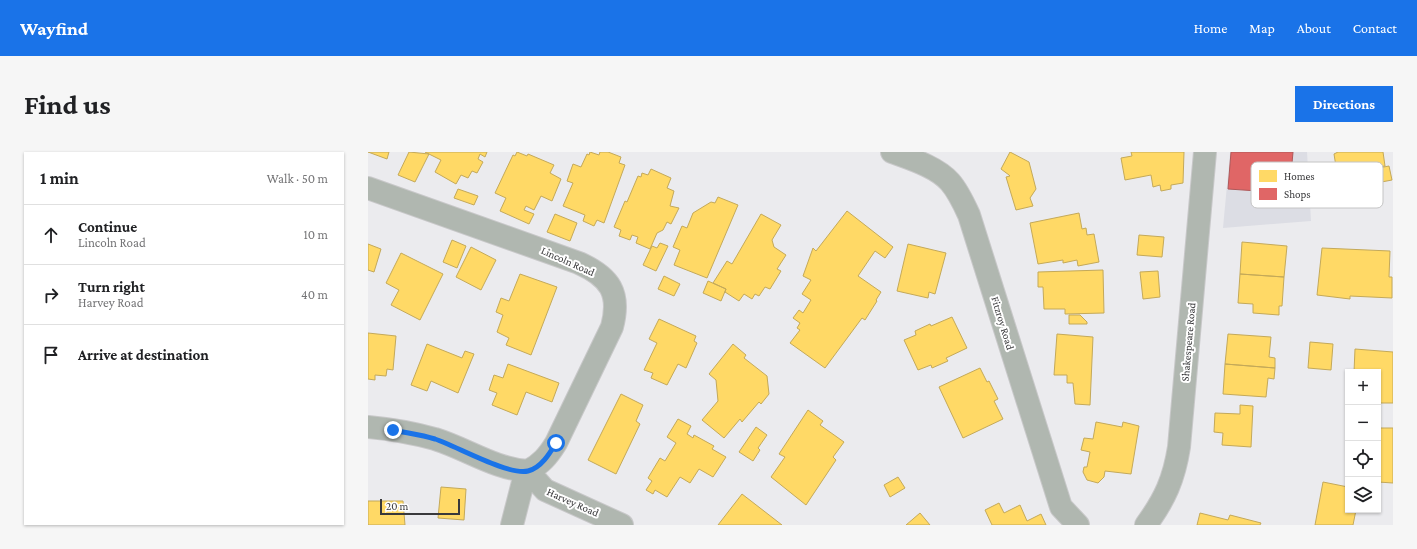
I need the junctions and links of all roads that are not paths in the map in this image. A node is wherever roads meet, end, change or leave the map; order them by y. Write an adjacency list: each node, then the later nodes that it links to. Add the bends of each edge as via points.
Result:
1 (892, 152): 8 (street, Fitzroy Road, via 931,169 950,182 969,215 1061,508)
2 (1205, 152): 9 (street, Shakespeare Road, via 1179,447 1171,484)
3 (368, 188): 5 (street, Lincoln Road, via 579,263 604,278 612,290 616,312 612,327 556,443 549,455)
4 (368, 427): 5 (street, via 435,439 504,468)
5 (528, 471): 6 (street); 7 (street, Harvey Road, via 545,490)
6 (512, 525)
7 (622, 525)
8 (1078, 525)
9 (1146, 525)

